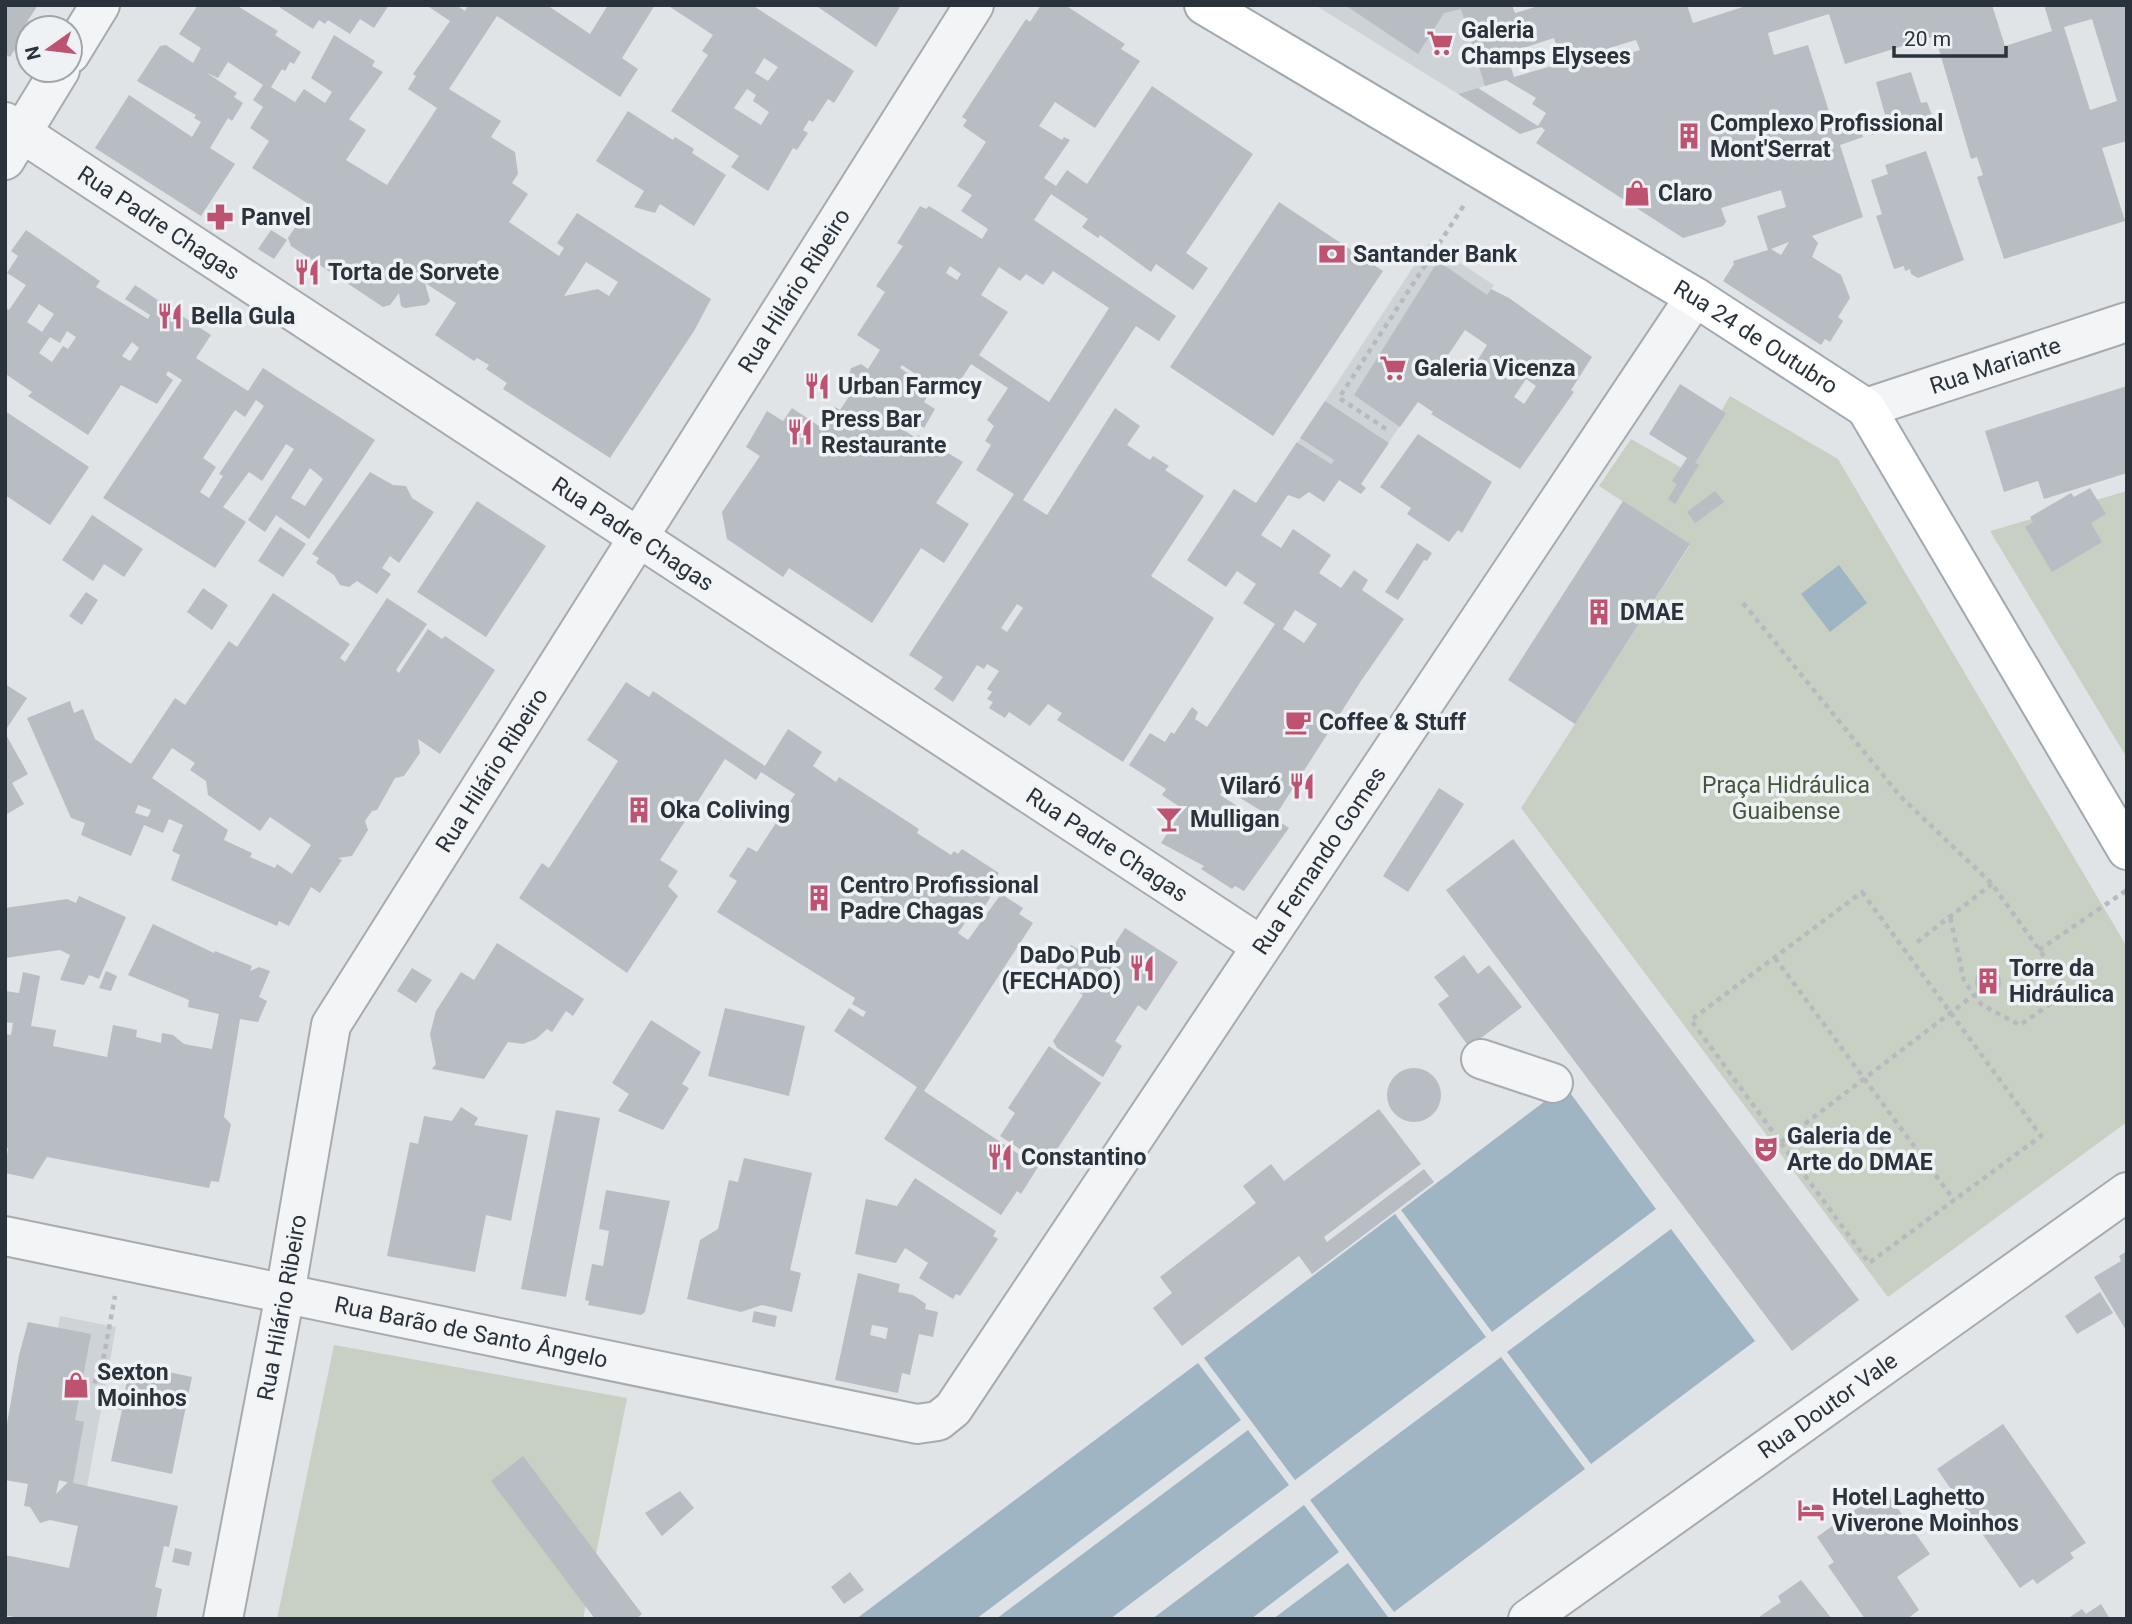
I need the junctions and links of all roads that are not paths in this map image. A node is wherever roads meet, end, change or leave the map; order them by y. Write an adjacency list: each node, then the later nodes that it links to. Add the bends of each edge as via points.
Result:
1 (100, 5): 4 (street)
2 (974, 5): 10 (street, Rua Hilário Ribeiro)
3 (1204, 5): 7 (main road, Rua 24 de Outubro)
4 (84, 31)
5 (50, 84): 6 (street)
6 (11, 138): 10 (street, Rua Padre Chagas)
7 (1695, 297): 9 (main road, Rua 24 de Outubro); 12 (street, Rua Fernando Gomes)
8 (2127, 322): 9 (street, Rua Mariante)
9 (1866, 408): 11 (main road, Rua 24 de Outubro)
10 (640, 537): 12 (street, Rua Padre Chagas); 17 (street, Rua Hilário Ribeiro, via 331,1025)
11 (2127, 850)
12 (1260, 945): 18 (street, Rua Fernando Gomes, via 953,1409)
13 (1481, 1059): 14 (street)
14 (1553, 1083)
15 (2127, 1192): 20 (street, Rua Doutor Vale)
16 (5, 1236): 17 (street, Rua Barão de Santo Ângelo)
17 (285, 1294): 18 (street, Rua Barão de Santo Ângelo, via 917,1424); 19 (street, Rua Hilário Ribeiro)
18 (938, 1421)
19 (223, 1619)
20 (1528, 1619)

